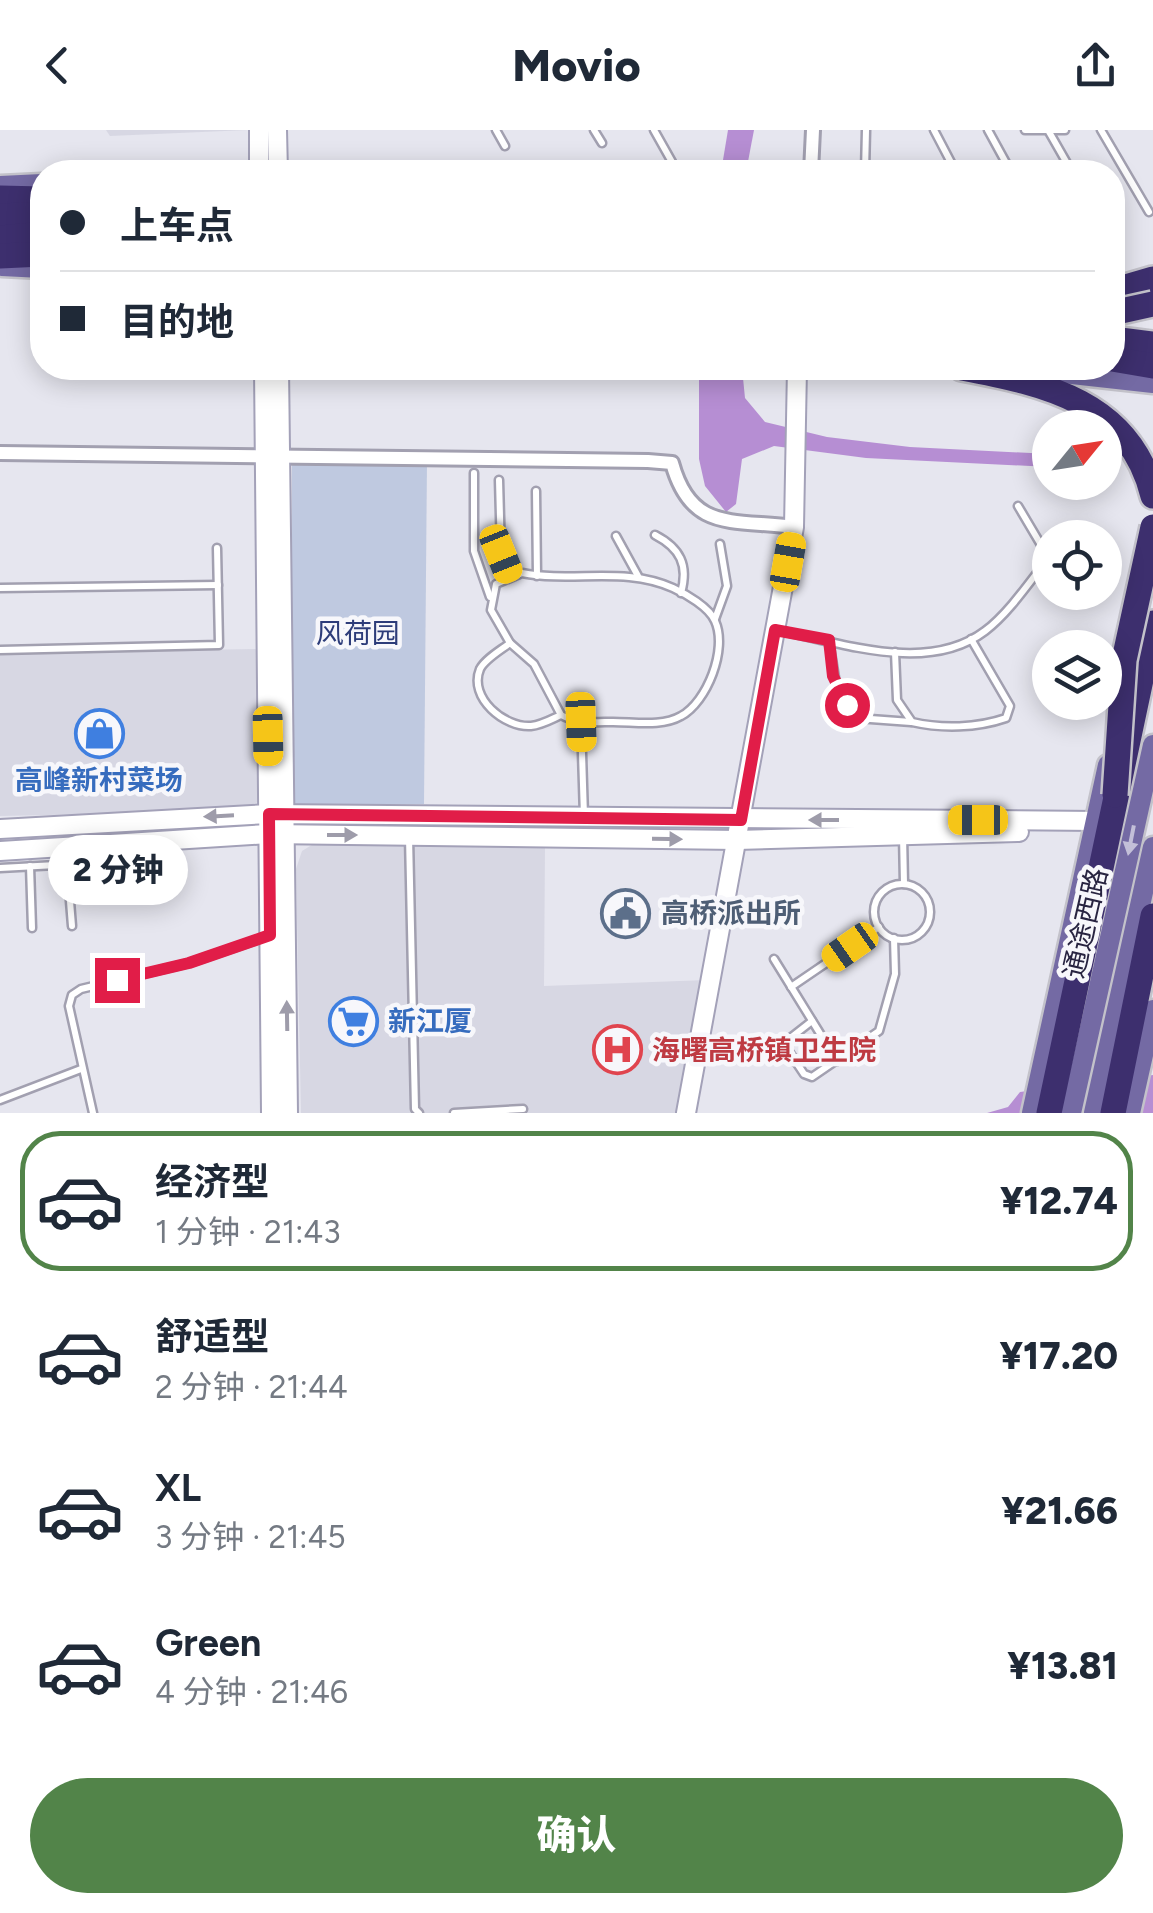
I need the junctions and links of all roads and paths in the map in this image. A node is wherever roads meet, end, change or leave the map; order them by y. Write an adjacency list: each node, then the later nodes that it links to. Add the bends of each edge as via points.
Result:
1 (259, 130): 16 (street)
2 (278, 130): 17 (street)
3 (496, 130): 15 (lane)
4 (594, 130): 14 (lane)
5 (654, 130): 18 (lane)
6 (814, 130): 19 (street)
7 (866, 130): 20 (lane)
8 (934, 130): 21 (lane)
9 (988, 130): 22 (lane)
10 (1025, 130): 13 (lane)
11 (1066, 130): 13 (lane)
12 (1100, 130): 24 (lane)
13 (1049, 132): 23 (lane)
14 (602, 144)
15 (505, 146)
16 (260, 160)
17 (278, 160)
18 (671, 160)
19 (811, 160)
20 (865, 160)
21 (950, 160)
22 (1005, 160)
23 (1065, 160)
24 (1118, 160)
25 (1125, 172): 30 (lane)
26 (30, 185): 27 (main road)
27 (0, 186)
28 (0, 198): 29 (highway)
29 (30, 198)
30 (1149, 212)
31 (30, 215): 32 (highway)
32 (0, 216)
33 (30, 235): 34 (highway)
34 (0, 238)
35 (30, 255): 36 (highway)
36 (0, 256)
37 (0, 266): 38 (main road)
38 (30, 267)
39 (1153, 280): 40 (highway)
40 (1125, 288)
41 (1125, 303): 42 (main road)
42 (1153, 306): 43 (highway, bridge)
43 (1125, 311)
44 (1125, 341): 45 (highway)
45 (1153, 344)
46 (1125, 362): 47 (highway)
47 (1153, 366)
48 (265, 380): 55 (street)
49 (278, 380): 55 (street)
50 (797, 380): 62 (street)
51 (1010, 380): 59 (highway, via 1065,394 1102,415 1145,462)
52 (1125, 380): 53 (main road)
53 (1153, 383)
54 (0, 453): 55 (street)
55 (271, 455): 62 (street, via 672,463 680,490 702,514); 90 (street)
56 (474, 473): 76 (lane, via 474,552)
57 (499, 480): 69 (lane, via 501,554)
58 (536, 491): 70 (lane)
59 (1153, 496)
60 (1018, 506): 63 (lane)
61 (1153, 527): 89 (highway, bridge, via 1124,660)
62 (794, 528): 79 (street)
63 (1032, 529)
64 (655, 535): 75 (lane, via 671,543 684,563)
65 (616, 536): 71 (lane)
66 (720, 544): 77 (lane, via 727,586)
67 (217, 548): 73 (lane)
68 (1153, 553): 93 (main road)
69 (510, 576): 70 (lane); 76 (lane)
70 (536, 576): 71 (lane)
71 (639, 577): 75 (lane)
72 (1032, 579): 80 (lane)
73 (218, 584): 74 (lane); 83 (lane, via 219,645)
74 (0, 588)
75 (681, 593): 77 (lane)
76 (490, 598): 82 (lane)
77 (715, 619): 86 (lane, via 713,667 696,706 666,723)
78 (1153, 623): 89 (highway, bridge)
79 (775, 630): 81 (lane); 92 (street)
80 (971, 639): 84 (lane, via 933,652); 87 (lane, via 1010,706 1006,718 932,727)
81 (829, 640): 84 (lane); 87 (lane, via 837,690 857,718)
82 (510, 643): 85 (lane, via 534,664); 85 (lane, via 478,673 481,696 498,717 516,725)
83 (0, 650)
84 (895, 652): 87 (lane, via 897,700)
85 (561, 714): 86 (lane)
86 (581, 722): 91 (lane)
87 (912, 722)
88 (1153, 745): 128 (main road, 通途西路, one-way to 128)
89 (1115, 794): 127 (highway)
90 (276, 814): 91 (street); 94 (street, one-way to 94); 95 (street)
91 (584, 818): 92 (street)
92 (741, 820): 93 (street, one-way to 92); 98 (street)
93 (1095, 826): 96 (street); 126 (main road)
94 (0, 829)
95 (277, 834): 97 (street, one-way to 97); 100 (street); 110 (street); 122 (street, one-way to 95)
96 (903, 835): 98 (street); 105 (lane)
97 (409, 836): 98 (street, one-way to 98); 123 (lane)
98 (737, 840): 125 (street)
99 (1153, 847): 129 (main road, 通途西路)
100 (0, 851)
101 (94, 863): 102 (lane)
102 (67, 864): 103 (lane); 107 (lane)
103 (30, 866): 104 (lane); 109 (lane)
104 (0, 868)
105 (904, 884): 108 (lane, via 880,895 874,914); 111 (lane, via 922,892 930,917 914,937)
106 (1153, 916): 130 (highway)
107 (72, 926)
108 (879, 927): 111 (lane); 113 (lane)
109 (32, 928)
110 (270, 935): 117 (lane, via 189,963 81,988 69,1006); 121 (street)
111 (894, 938): 116 (lane, via 895,974 879,1031)
112 (774, 959): 113 (lane)
113 (791, 987): 115 (lane)
114 (1153, 1010): 131 (main road)
115 (812, 1021): 116 (lane); 116 (lane, via 786,1048 812,1077)
116 (837, 1061)
117 (81, 1069): 118 (lane); 120 (lane)
118 (0, 1100)
119 (523, 1109): 124 (lane)
120 (94, 1113)
121 (271, 1113)
122 (288, 1113)
123 (419, 1113)
124 (454, 1113)
125 (686, 1113)
126 (1032, 1113)
127 (1050, 1113)
128 (1071, 1113)
129 (1094, 1113)
130 (1113, 1113)
131 (1130, 1113)

